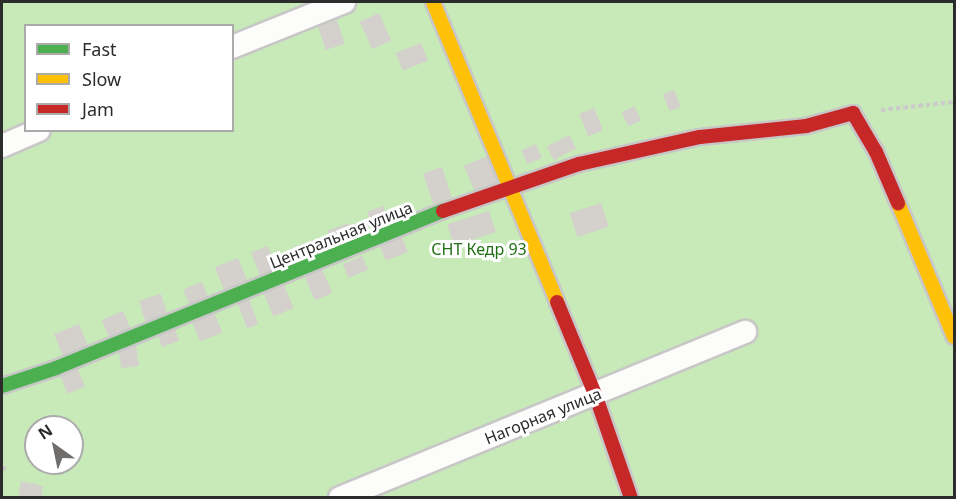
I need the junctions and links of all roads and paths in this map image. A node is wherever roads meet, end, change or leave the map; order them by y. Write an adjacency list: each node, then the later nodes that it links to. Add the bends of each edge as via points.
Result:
1 (344, 2): 3 (street)
2 (433, 2): 8 (street)
3 (234, 46)
4 (954, 102): 5 (path)
5 (853, 113): 8 (street, Центральная улица, via 806,126 700,137 579,164); 10 (street, via 876,152)
6 (34, 132): 7 (street)
7 (2, 146)
8 (512, 187): 11 (street, Центральная улица); 12 (street)
9 (745, 332): 12 (street, Нагорная улица)
10 (954, 337)
11 (2, 386)
12 (595, 394): 13 (street, Нагорная улица); 14 (street)
13 (340, 498)
14 (631, 498)

